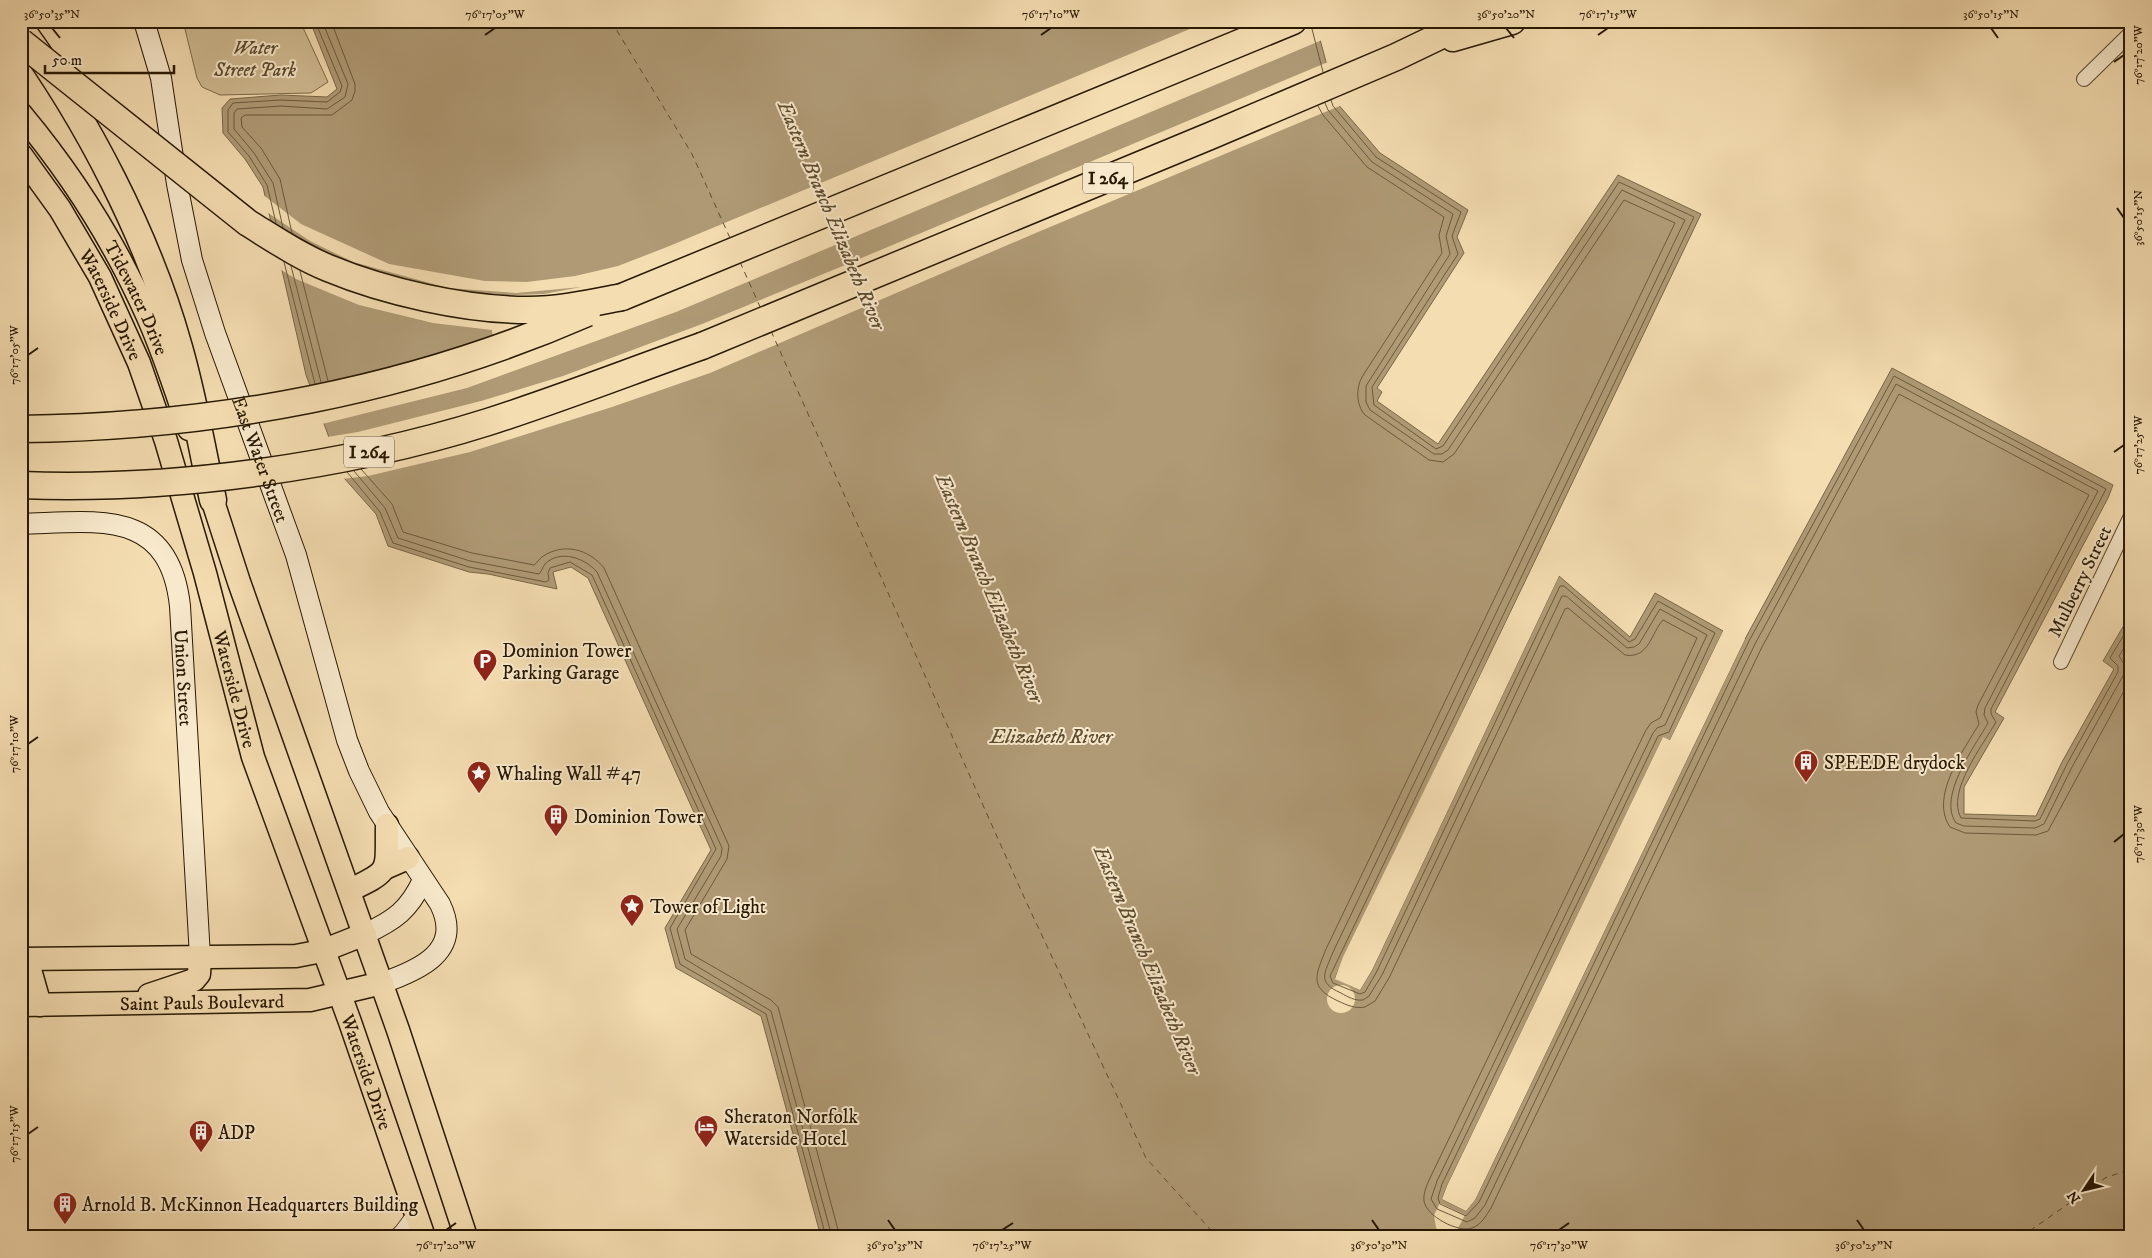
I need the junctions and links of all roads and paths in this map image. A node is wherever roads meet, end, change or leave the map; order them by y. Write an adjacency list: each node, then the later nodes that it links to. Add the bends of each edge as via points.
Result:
1 (144, 21): 19 (main road, East Water Street, via 162,87 192,260 215,333 296,554 347,740)
2 (1293, 21): 12 (highway)
3 (1471, 21): 8 (highway, I 264)
4 (1512, 21): 8 (highway)
5 (21, 29): 15 (highway, via 82,126 143,246 178,342)
6 (2131, 33): 9 (street)
7 (21, 42): 12 (highway, bridge, via 248,223 326,267 396,290 479,307 546,309)
8 (1396, 57): 14 (highway, I 264, bridge, via 702,346 488,422 334,460 227,476 100,485)
9 (2084, 79)
10 (21, 114): 15 (main road, Tidewater Drive, via 69,176 136,291 161,351)
11 (21, 155): 25 (main road, Waterside Drive, via 60,210 100,277 140,363 205,573 253,757)
12 (622, 297): 13 (highway, bridge, via 500,348 349,392 179,420)
13 (21, 429)
14 (21, 485)
15 (213, 500): 23 (main road, Waterside Drive, via 239,582)
16 (2131, 516): 18 (street, Mulberry Street)
17 (21, 524): 26 (main road, Union Street, via 106,522 127,526 149,539 172,567 180,606)
18 (2061, 662)
19 (387, 825): 20 (main road, East Water Street); 21 (main road)
20 (408, 858): 21 (main road); 22 (main road, East Water Street)
21 (385, 868): 23 (main road, via 377,878)
22 (423, 880): 24 (main road, via 407,908); 28 (main road, East Water Street, via 443,911 446,938 439,951 426,963)
23 (350, 890): 24 (main road, Waterside Drive)
24 (365, 934): 25 (main road); 28 (main road, Waterside Drive)
25 (322, 951): 26 (main road, via 296,956); 29 (main road, Waterside Drive)
26 (200, 957): 27 (main road); 30 (main road, via 199,974 194,980)
27 (24, 959): 31 (main road)
28 (382, 983): 29 (main road, Saint Pauls Boulevard); 35 (main road, Waterside Drive)
29 (339, 995): 30 (main road, Saint Pauls Boulevard, via 310,1000); 32 (main road, Waterside Drive)
30 (114, 1004): 31 (main road, Saint Pauls Boulevard)
31 (30, 1005)
32 (416, 1212): 33 (street); 34 (main road, Waterside Drive)
33 (396, 1237)
34 (424, 1237)
35 (466, 1237)

